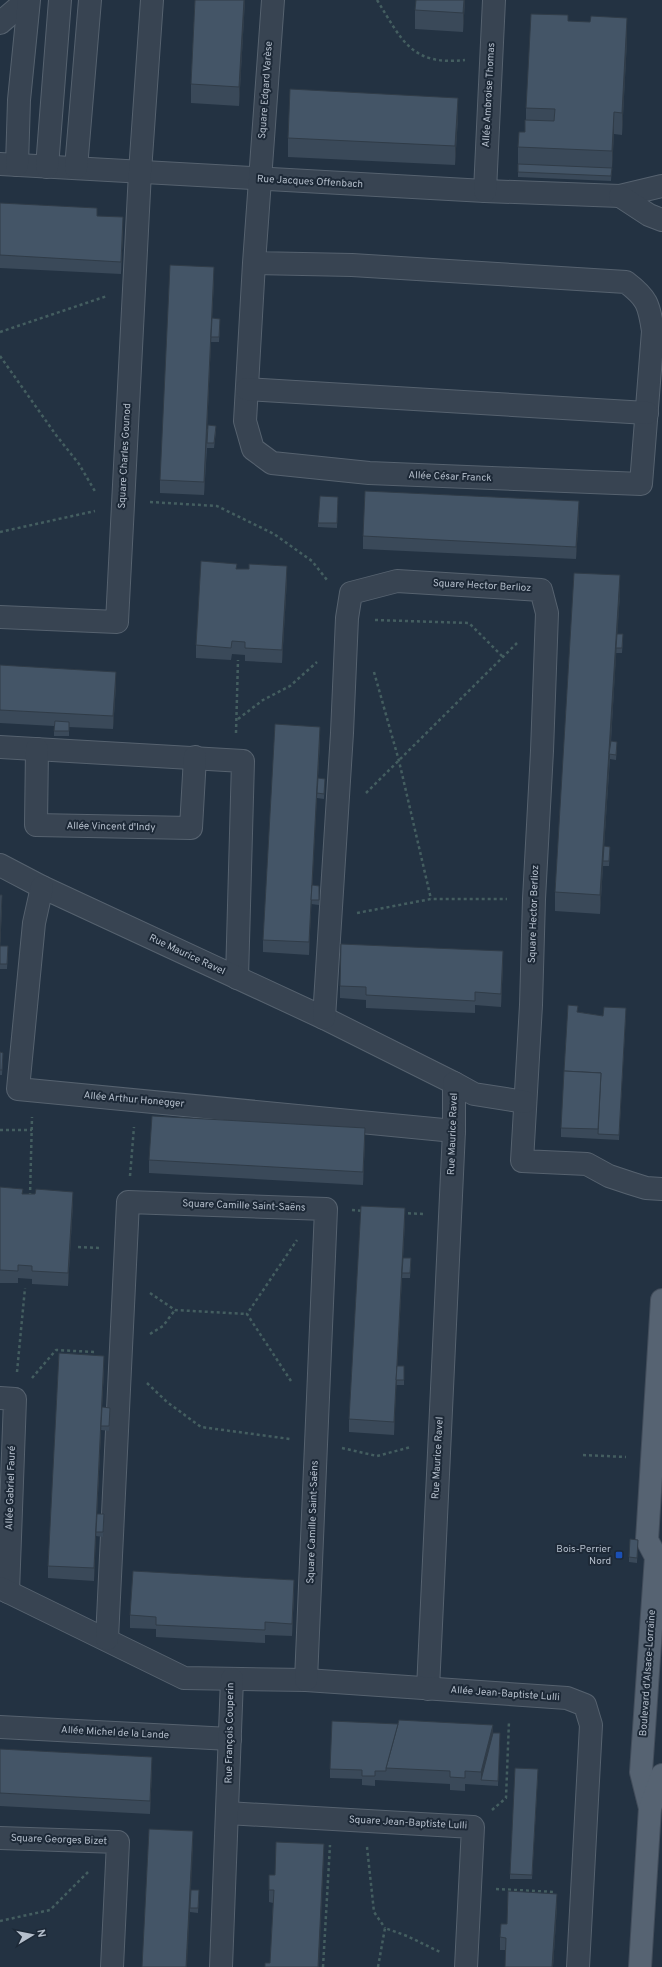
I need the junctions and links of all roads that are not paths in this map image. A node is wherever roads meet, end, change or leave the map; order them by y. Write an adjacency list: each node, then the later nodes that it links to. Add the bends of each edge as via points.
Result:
1 (28, 0): 7 (street); 8 (street, via 19,100)
2 (60, 0): 9 (street)
3 (90, 0): 10 (street)
4 (152, 0): 11 (street, Square Charles Gounod)
5 (273, 0): 12 (street, Square Edgard Varèse)
6 (494, 0): 14 (street, Allée Ambroise Thomas)
7 (0, 23)
8 (8, 165): 9 (street, Rue Jacques Offenbach)
9 (47, 167): 10 (street, Rue Jacques Offenbach)
10 (76, 168): 11 (street, Rue Jacques Offenbach)
11 (140, 172): 12 (street, Rue Jacques Offenbach); 20 (street, Square Charles Gounod, via 134,287 114,505 117,622)
12 (260, 179): 14 (street, Rue Jacques Offenbach); 17 (street, Allée César Franck)
13 (662, 186): 15 (street, Rue Jacques Offenbach)
14 (485, 191): 15 (street, Rue Jacques Offenbach)
15 (620, 196): 16 (street, via 649,215)
16 (662, 220)
17 (254, 263): 18 (street, Allée César Franck); 19 (street, Allée César Franck, via 352,265 626,282 642,294 650,312 653,331)
18 (247, 389): 19 (street); 19 (street, Allée César Franck, via 246,422 254,449 272,464 369,473 641,484)
19 (647, 413)
20 (0, 617)
21 (0, 747): 22 (street)
22 (37, 749): 23 (street); 23 (street, Allée Vincent d'Indy, via 36,825 191,828)
23 (196, 757): 26 (street, via 243,761)
24 (0, 864): 25 (street, Rue Maurice Ravel)
25 (42, 887): 26 (street, Rue Maurice Ravel); 30 (street, Allée Arthur Honegger, via 34,923 18,1089)
26 (237, 978): 27 (street, Rue Maurice Ravel)
27 (324, 1018): 28 (street, Rue Maurice Ravel); 29 (street, Square Hector Berlioz, via 346,636 351,593 397,581 541,590 547,613)
28 (454, 1083): 29 (street, via 474,1094); 30 (street, Rue Maurice Ravel)
29 (525, 1102): 31 (street, Square Hector Berlioz, via 522,1160 587,1164 609,1176 646,1188)
30 (454, 1131): 39 (street, Rue Maurice Ravel)
31 (662, 1189)
32 (662, 1310): 34 (main road, Boulevard d'Alsace-Lorraine, via 647,1540)
33 (7, 1399): 35 (street, Allée Gabriel Fauré)
34 (659, 1552): 43 (main road, Boulevard d'Alsace-Lorraine, via 641,1772)
35 (4, 1590): 36 (street, Rue François Couperin)
36 (108, 1639): 37 (street, Rue François Couperin, via 184,1678); 38 (street, Square Camille Saint-Saëns, via 128,1202 326,1209)
37 (232, 1679): 38 (street, Allée Jean-Baptiste Lulli); 41 (street, Rue François Couperin)
38 (306, 1680): 39 (street, Allée Jean-Baptiste Lulli)
39 (428, 1689): 49 (street, Allée Jean-Baptiste Lulli, via 566,1698 585,1705 591,1725)
40 (0, 1727): 41 (street, Allée Michel de la Lande)
41 (230, 1738): 44 (street, Rue François Couperin)
42 (662, 1775): 43 (main road, Boulevard d'Alsace-Lorraine)
43 (650, 1808): 50 (main road, Boulevard d'Alsace-Lorraine)
44 (227, 1813): 46 (street, Square Jean-Baptiste Lulli, via 473,1827); 48 (street, Rue François Couperin)
45 (0, 1838): 47 (street, Square Georges Bizet, via 118,1842)
46 (466, 1966)
47 (112, 1967)
48 (221, 1967)
49 (578, 1967)
50 (640, 1967)

